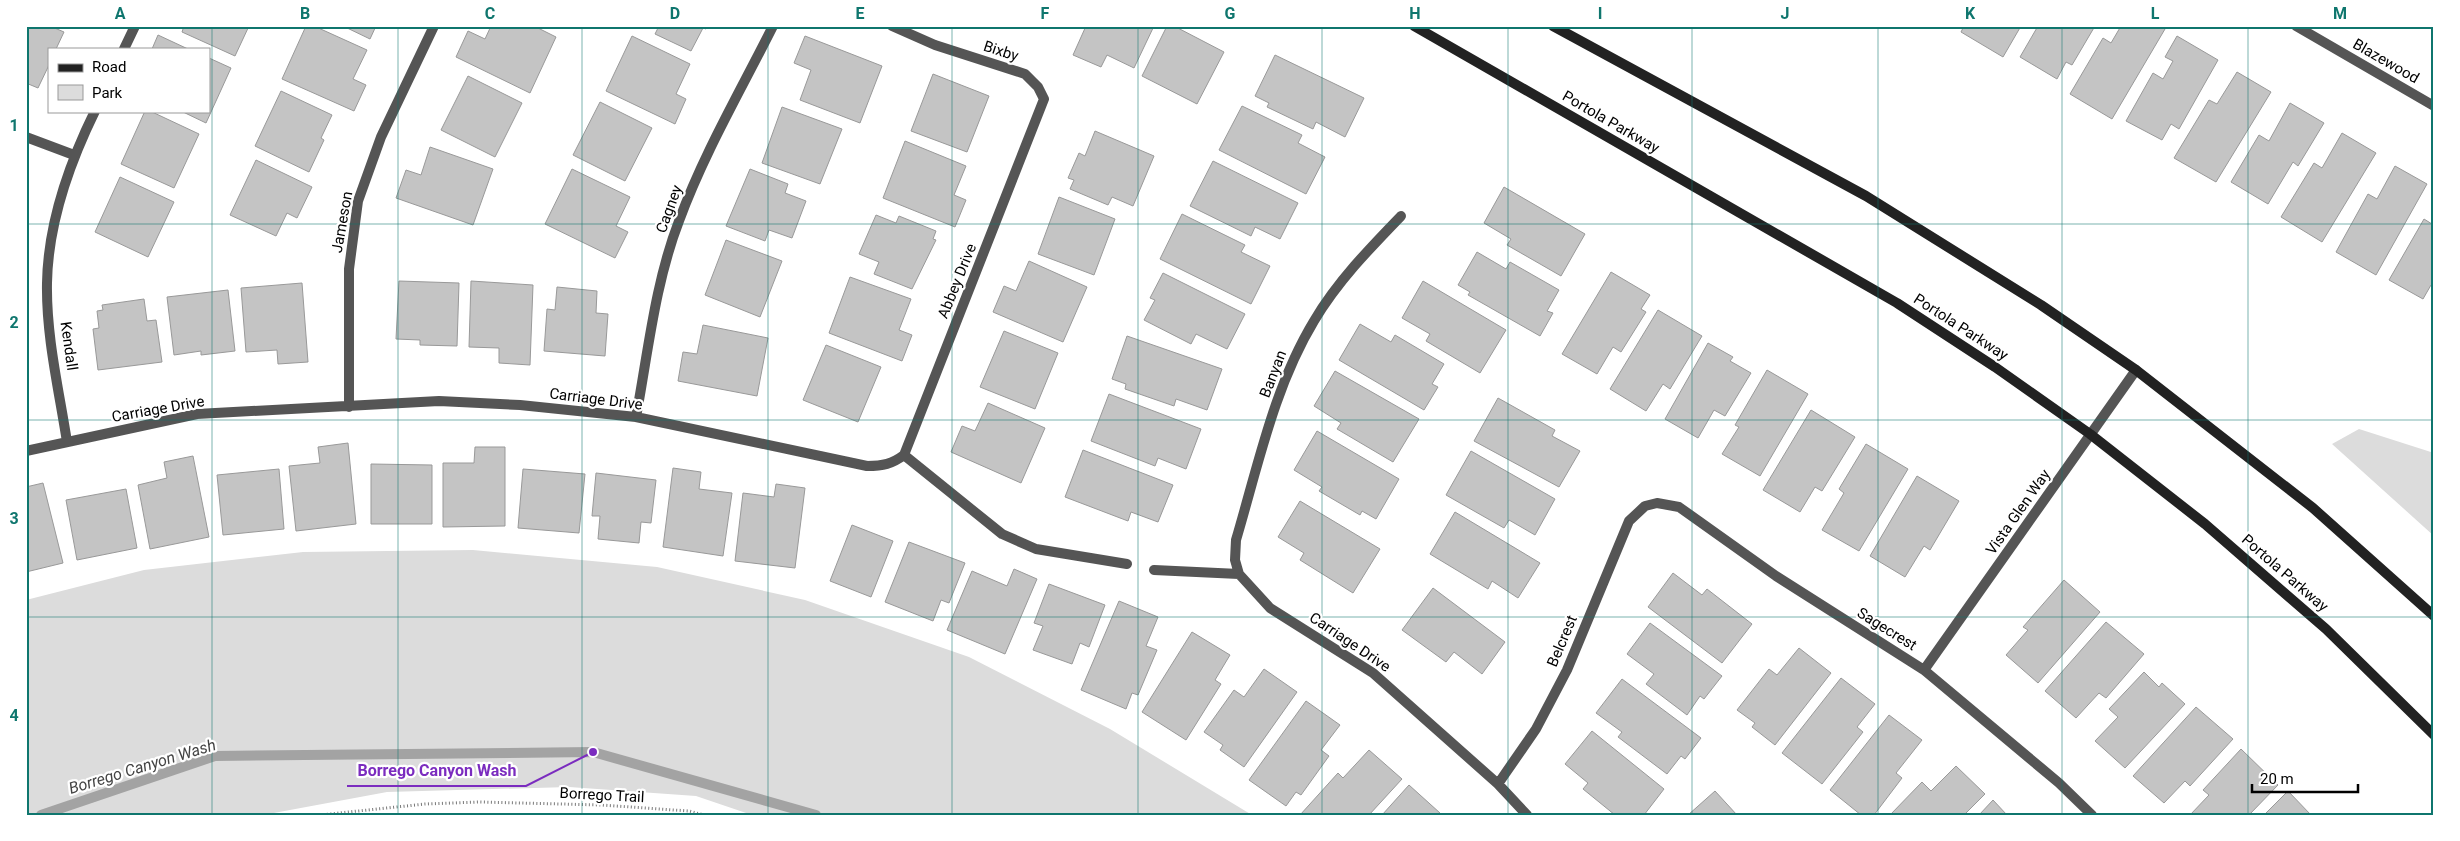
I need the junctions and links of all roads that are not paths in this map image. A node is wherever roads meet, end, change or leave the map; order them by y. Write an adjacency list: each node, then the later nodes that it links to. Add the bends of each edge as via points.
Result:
1 (135, 26): 8 (street)
2 (434, 26): 16 (street, Jameson, via 381,136 358,201 350,269)
3 (774, 26): 17 (street, Cagney, via 704,161 678,222 661,284)
4 (892, 26): 11 (street, Bixby, via 935,45 1025,74 1044,99)
5 (1414, 26): 18 (main road, Portola Parkway, via 1897,303)
6 (1553, 26): 15 (main road, via 1866,196 2042,305)
7 (2296, 26): 9 (street, Blazewood)
8 (124, 48)
9 (2434, 106)
10 (95, 112): 13 (street, Kendall)
11 (1038, 117): 21 (street, Abbey Drive)
12 (26, 137): 13 (street)
13 (74, 155): 19 (street, Kendall, via 52,234 47,283)
14 (1401, 216): 25 (street, Banyan, via 1368,250 1328,300 1289,369 1236,540 1235,560)
15 (2136, 370): 18 (street, Vista Glen Way); 26 (main road, via 2313,508)
16 (349, 407): 17 (street, Carriage Drive, via 439,401 520,405); 19 (street, Carriage Drive, via 197,414)
17 (636, 418): 21 (street, Carriage Drive, via 867,466 893,463)
18 (2090, 434): 27 (street, Vista Glen Way); 28 (main road, Portola Parkway, via 2205,524 2326,629)
19 (67, 442): 20 (street, Carriage Drive)
20 (26, 451)
21 (904, 455): 23 (street, via 1002,534 1036,549)
22 (1645, 506): 27 (street, Sagecrest, via 1657,503 1679,508 1776,576); 29 (street, Belcrest, via 1629,520 1567,670 1536,729)
23 (1127, 564)
24 (1154, 570): 25 (street)
25 (1239, 574): 29 (street, Carriage Drive, via 1270,608 1373,672)
26 (2434, 616)
27 (1924, 670): 31 (street, Sagecrest, via 2059,783)
28 (2434, 735)
29 (1498, 784): 30 (street, Carriage Drive)
30 (1527, 815)
31 (2092, 815)

